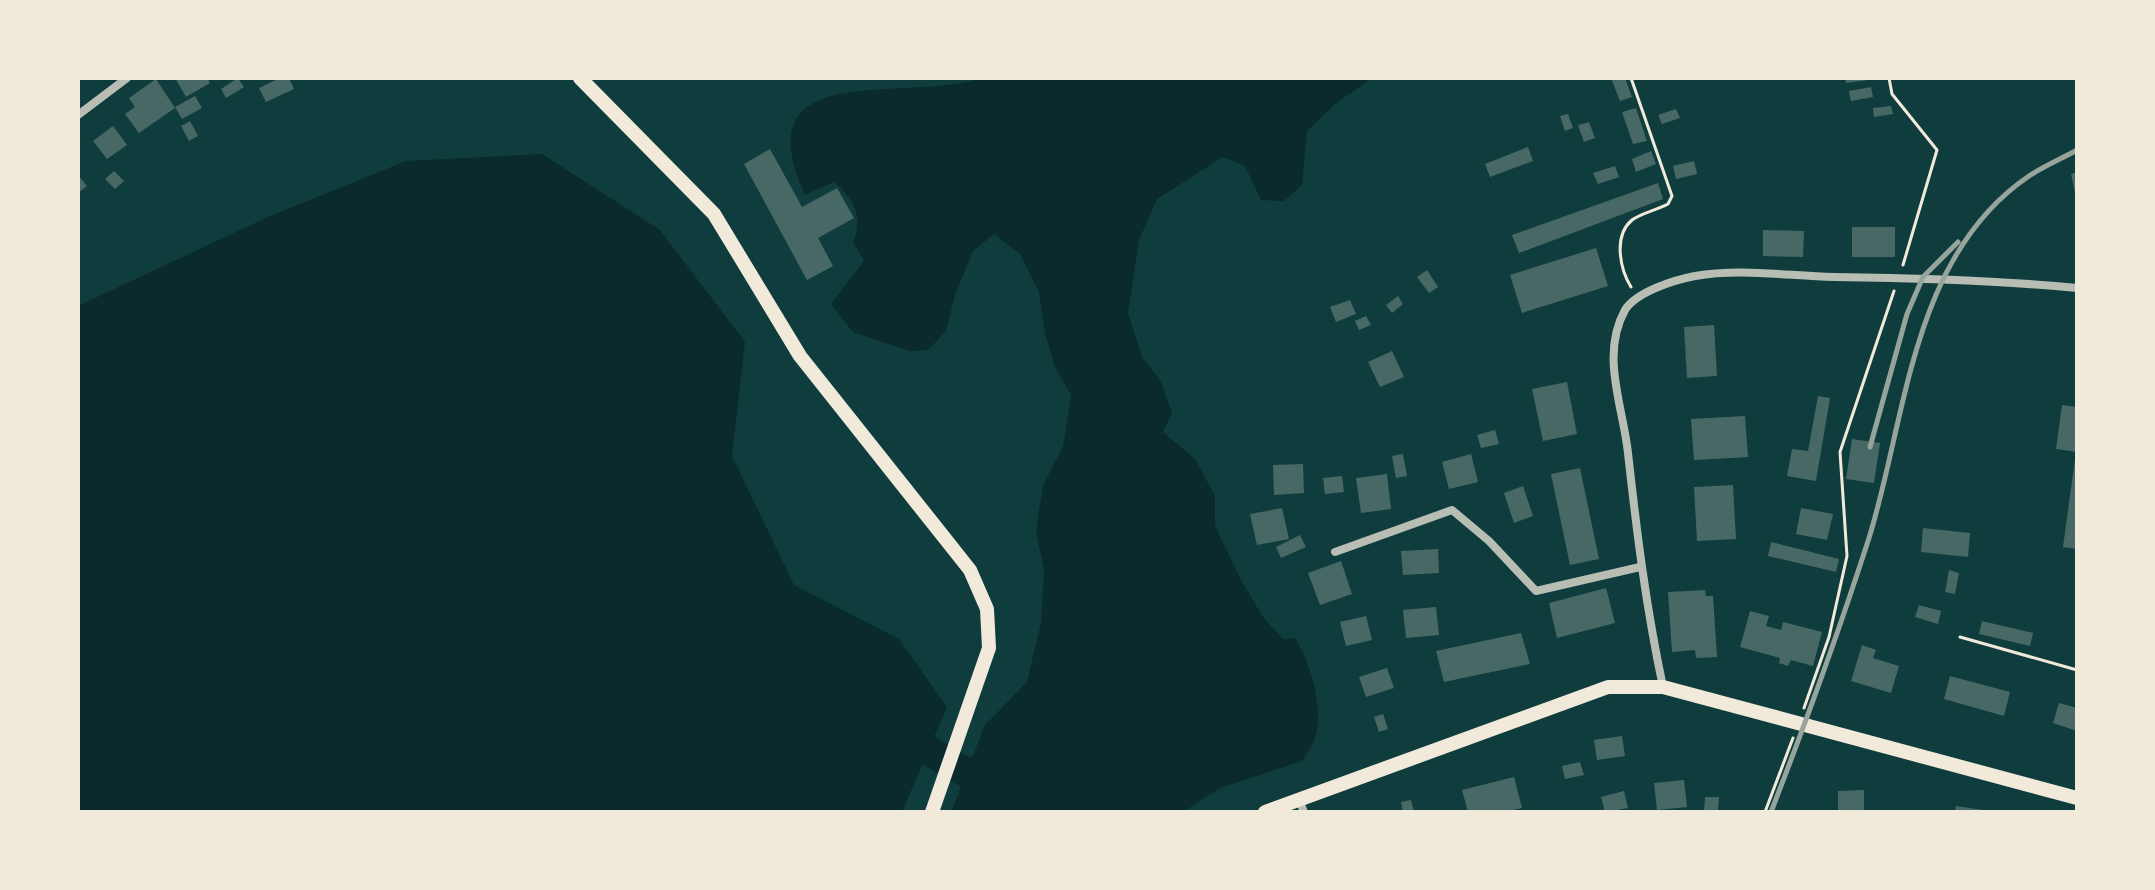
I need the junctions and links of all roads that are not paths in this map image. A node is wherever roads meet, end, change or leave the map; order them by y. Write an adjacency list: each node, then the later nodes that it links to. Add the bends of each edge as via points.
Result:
1 (127, 78): 3 (street)
2 (580, 78): 10 (main road, via 714,214 800,356 970,570 987,609 989,648)
3 (78, 115)
4 (2077, 288): 6 (street, via 1732,272 1692,277 1637,297 1614,342 1614,373)
5 (1335, 552): 6 (street, via 1452,510 1536,591)
6 (1640, 567): 7 (street)
7 (1663, 687): 8 (main road); 9 (main road, via 1608,687)
8 (2077, 798)
9 (1301, 806): 11 (main road)
10 (932, 812)
11 (1265, 812)

